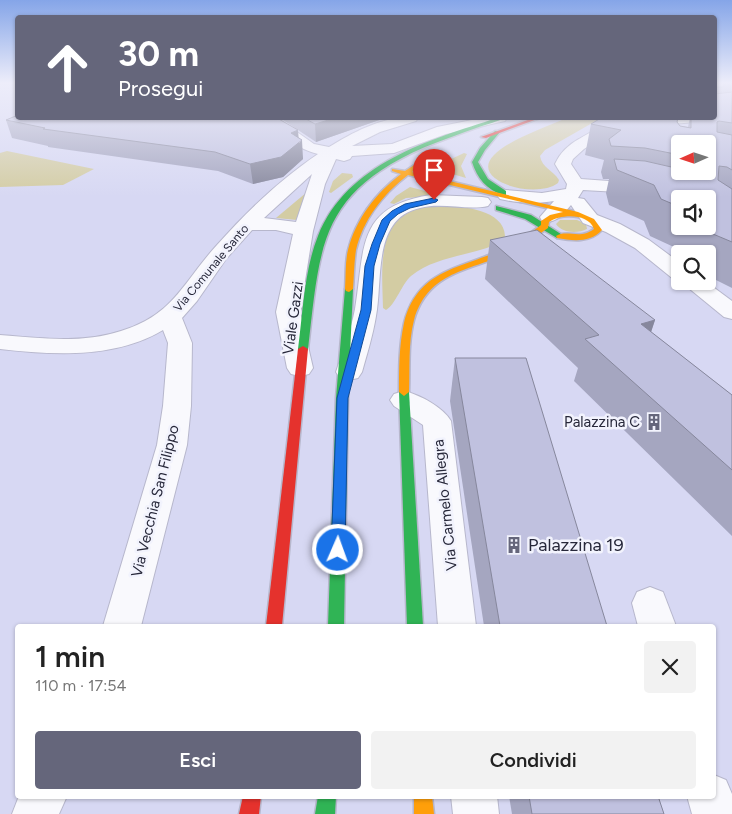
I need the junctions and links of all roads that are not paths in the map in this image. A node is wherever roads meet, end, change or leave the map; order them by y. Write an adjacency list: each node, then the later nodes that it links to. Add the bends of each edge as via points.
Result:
1 (272, 121): 9 (street, via 309,147)
2 (402, 121): 9 (street, Via Comunale Santo, via 363,134)
3 (514, 121): 6 (main road, Viale Gazzi)
4 (669, 121): 14 (street, via 624,124 602,132 567,154 563,164)
5 (684, 121): 7 (street)
6 (499, 123): 8 (main road, Viale Gazzi); 9 (street, via 442,130 394,148); 11 (main road, Viale Gazzi, via 407,153); 16 (main road, via 475,162 479,176)
7 (680, 135)
8 (474, 140)
9 (331, 152): 11 (street); 19 (street, Via Comunale Santo); 20 (street, via 316,184)
10 (436, 155): 12 (main road)
11 (383, 167): 12 (main road); 31 (main road, Viale Gazzi, via 343,200 324,230)
12 (406, 174): 13 (main road); 32 (main road, via 373,205 355,236)
13 (433, 180): 16 (main road); 16 (main road)
14 (575, 189): 15 (street, via 636,188); 16 (street, via 542,198); 17 (street); 18 (street)
15 (671, 197)
16 (496, 201): 17 (main road); 17 (main road, via 528,217); 21 (main road); 32 (street, via 422,202 401,209 386,220 370,266 366,310)
17 (550, 217): 18 (main road); 18 (main road, via 553,233 560,236); 21 (main road)
18 (584, 224): 23 (main road); 24 (street, via 613,228 642,244)
19 (247, 225): 20 (street, via 274,223); 29 (street, Via Comunale Santo)
20 (303, 231): 31 (street, via 288,312)
21 (533, 235): 22 (main road); 26 (main road, via 506,251 452,270)
22 (544, 246)
23 (568, 250)
24 (671, 266)
25 (490, 270): 26 (main road)
26 (432, 282): 33 (main road, via 417,299 408,324)
27 (703, 290): 28 (street)
28 (732, 312)
29 (170, 316): 30 (street, Via Comunale Santo, via 144,330 95,344 56,347); 34 (street, Via Vecchia San Filippo, via 180,343 172,445)
30 (0, 342)
31 (300, 368): 35 (main road, Viale Gazzi)
32 (342, 398): 36 (main road)
33 (404, 400): 37 (main road); 38 (street, Via Carmelo Allegra, via 436,421)
34 (123, 624)
35 (274, 624)
36 (336, 624)
37 (415, 624)
38 (457, 624)
39 (42, 799): 45 (street)
40 (252, 799): 46 (main road)
41 (327, 799): 47 (main road)
42 (423, 799): 48 (main road)
43 (474, 799): 49 (street)
44 (711, 799): 50 (street)
45 (35, 814)
46 (249, 814)
47 (326, 814)
48 (424, 814)
49 (476, 814)
50 (716, 814)

